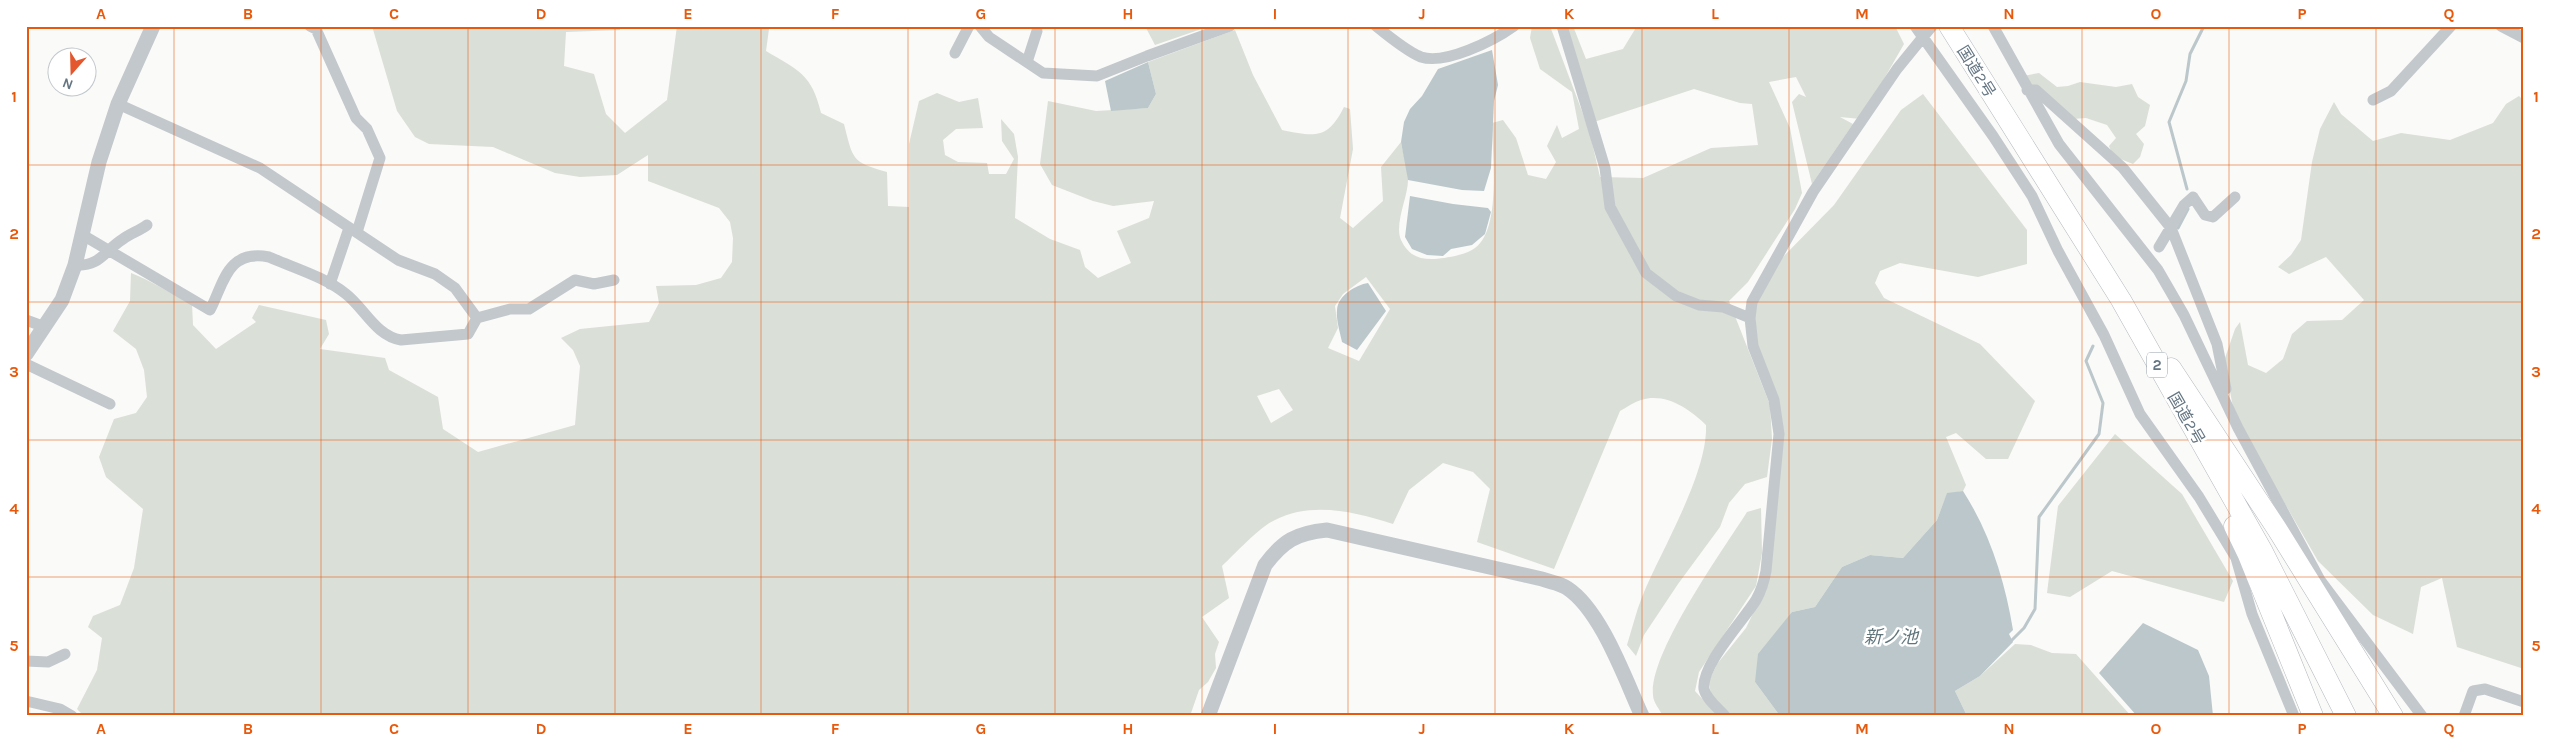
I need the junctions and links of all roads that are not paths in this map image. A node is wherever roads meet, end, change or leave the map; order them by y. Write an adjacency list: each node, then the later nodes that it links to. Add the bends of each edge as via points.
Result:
1 (153, 26): 21 (street)
2 (310, 26): 25 (street, via 316,29 356,118 367,129 380,158)
3 (969, 26): 17 (street)
4 (980, 26): 18 (street, via 989,37)
5 (1230, 26): 18 (street, via 1096,76 1043,72)
6 (1376, 26): 15 (street, via 1419,56 1436,60 1455,55)
7 (1514, 26): 15 (street)
8 (1562, 26): 34 (street, via 1605,168 1610,207 1646,273 1676,296 1698,306 1723,307)
9 (1915, 26): 13 (street)
10 (1993, 26): 19 (street)
11 (2450, 26): 20 (street, via 2391,91)
12 (2502, 26): 16 (street)
13 (1933, 29): 32 (highway, 国道2号 / 2); 34 (street, via 1813,192 1762,281 1752,302); 50 (street, via 1993,136 2032,196 2104,335 2140,414 2199,497 2236,558 2252,614)
14 (1037, 31): 18 (street)
15 (1496, 31)
16 (2524, 38)
17 (956, 53)
18 (1026, 62)
19 (2027, 90): 24 (street, via 2036,90 2123,168); 41 (street, via 2059,144 2158,270 2184,315)
20 (2373, 100)
21 (118, 104): 25 (street, via 260,168); 26 (street)
22 (2235, 197): 24 (street, via 2213,217 2205,215 2193,197 2184,205)
23 (147, 225): 28 (street, via 123,238)
24 (2171, 228): 27 (street); 41 (street, via 2217,344 2229,400)
25 (353, 230): 31 (street); 33 (street, via 398,260 435,274 455,288)
26 (81, 234): 28 (street); 29 (street)
27 (2159, 247)
28 (110, 251): 29 (street, via 87,266); 31 (street, via 210,310 228,270 237,262 253,257 269,257)
29 (75, 265): 36 (street, via 62,300)
30 (614, 280): 33 (street, via 594,284 574,280 529,309 510,308)
31 (330, 284): 33 (street, via 346,293 390,338 447,338 468,334)
32 (2121, 300): 38 (highway, 国道2号 / 2); 53 (highway, via 2190,395)
33 (477, 318)
34 (1750, 318): 49 (street, via 1753,346 1774,400 1779,434 1762,589 1713,661 1705,680 1704,690 1708,698)
35 (26, 320): 36 (street)
36 (45, 328): 37 (street)
37 (26, 354)
38 (2152, 356): 51 (highway, via 2248,555); 52 (highway, 国道2号 / 2, via 2263,552)
39 (26, 364): 40 (street)
40 (110, 404)
41 (2227, 405): 54 (street, via 2320,580)
42 (65, 654): 43 (street, via 48,662)
43 (26, 661)
44 (26, 701): 47 (street, via 60,709)
45 (2524, 702): 55 (street, via 2485,689 2473,691)
46 (1637, 714): 48 (street, via 1596,617 1566,587 1327,530 1308,532 1291,539 1264,565)
47 (72, 716)
48 (1208, 716)
49 (1725, 716)
50 (2294, 716)
51 (2313, 716)
52 (2346, 716)
53 (2393, 716)
54 (2422, 716)
55 (2464, 716)

